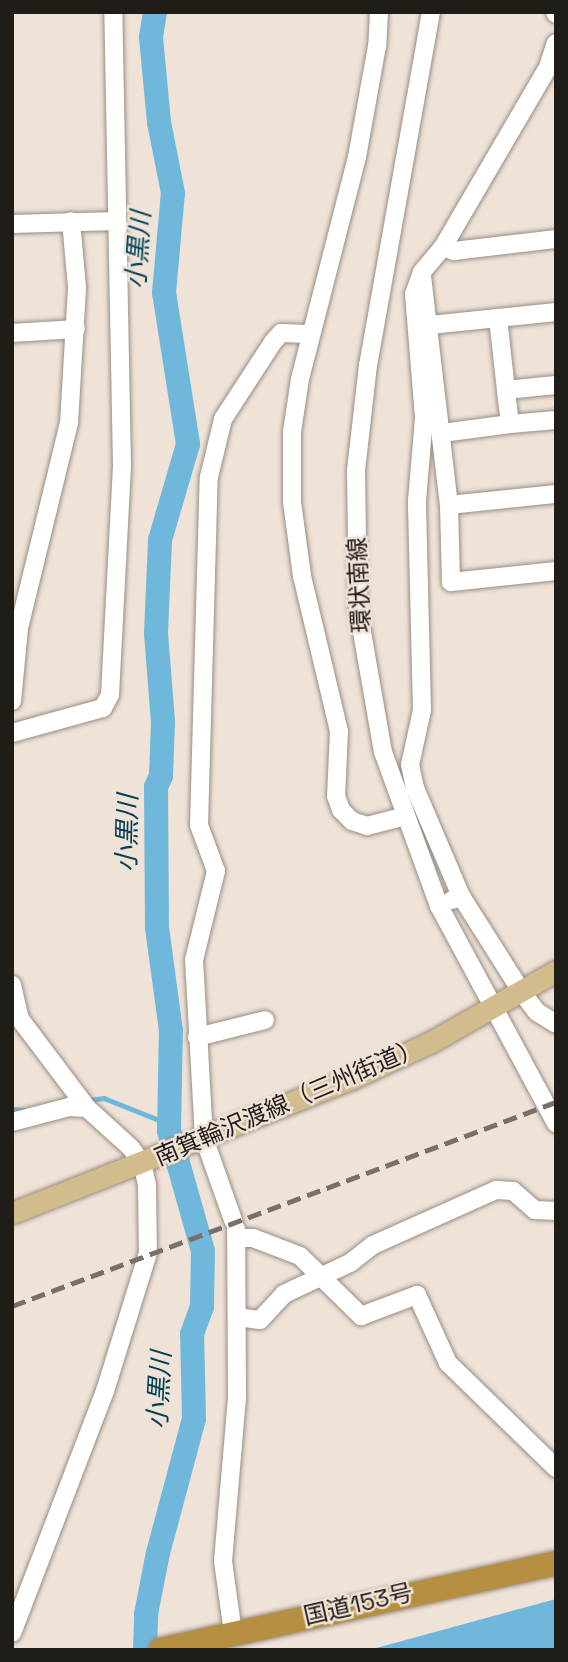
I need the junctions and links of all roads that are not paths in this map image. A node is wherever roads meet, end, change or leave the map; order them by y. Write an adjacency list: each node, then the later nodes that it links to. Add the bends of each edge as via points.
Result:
1 (113, 12): 6 (street)
2 (379, 12): 16 (street, via 356,157)
3 (431, 12): 27 (street, 環状南線, via 368,365 356,470 358,609 364,656 383,752)
4 (556, 43): 9 (street, via 548,67)
5 (71, 221): 6 (street); 7 (street); 14 (street)
6 (116, 221): 26 (street, via 121,545 110,695 103,708)
7 (12, 224)
8 (556, 239): 9 (street, via 454,250)
9 (443, 247): 10 (street)
10 (422, 272): 13 (street); 28 (street, via 412,313 424,418 417,501 422,710 411,765 415,788)
11 (556, 312): 12 (street)
12 (498, 318): 13 (street); 18 (street)
13 (430, 325): 21 (street)
14 (76, 329): 15 (street); 25 (street, via 69,422 19,628)
15 (12, 334)
16 (308, 334): 27 (street, via 292,432 292,502 302,576 339,731 336,796 352,821 367,826); 36 (street, via 281,332 273,342 223,419 209,477 199,825 216,872 194,960)
17 (556, 385): 18 (street)
18 (506, 390): 20 (street)
19 (556, 420): 20 (street)
20 (510, 424): 21 (street)
21 (442, 433): 23 (street)
22 (556, 494): 23 (street)
23 (449, 505): 24 (street, via 451,583)
24 (556, 571)
25 (12, 701)
26 (12, 733)
27 (406, 816): 29 (street, 環状南線)
28 (461, 896): 29 (street); 32 (street)
29 (439, 906): 33 (street, 環状南線)
30 (556, 971): 32 (main road, 南箕輪沢渡線（三州街道）)
31 (12, 985): 37 (street, via 20,1019)
32 (521, 991): 33 (main road, 南箕輪沢渡線（三州街道）); 35 (street, via 537,1012)
33 (491, 1008): 39 (street, 環状南線); 40 (main road, 南箕輪沢渡線（三州街道）, via 351,1079)
34 (265, 1020): 36 (street)
35 (556, 1024)
36 (197, 1037): 40 (street)
37 (87, 1108): 38 (street, via 69,1107); 41 (street)
38 (12, 1122)
39 (556, 1123)
40 (200, 1139): 41 (main road, 南箕輪沢渡線（三州街道）); 44 (street)
41 (145, 1161): 43 (main road, 南箕輪沢渡線（三州街道）); 49 (street, via 148,1254 105,1391)
42 (556, 1211): 45 (street, via 535,1210 513,1191 496,1190 373,1245)
43 (12, 1213)
44 (235, 1227): 45 (street, via 300,1255); 46 (street)
45 (320, 1278): 46 (street, via 284,1294 260,1320); 47 (street, via 361,1315 418,1295 448,1363)
46 (238, 1317): 50 (street, via 237,1398 223,1561)
47 (556, 1468)
48 (556, 1563): 50 (highway, 国道153号)
49 (12, 1633)
50 (224, 1636): 51 (highway, 国道153号)
51 (161, 1650)

